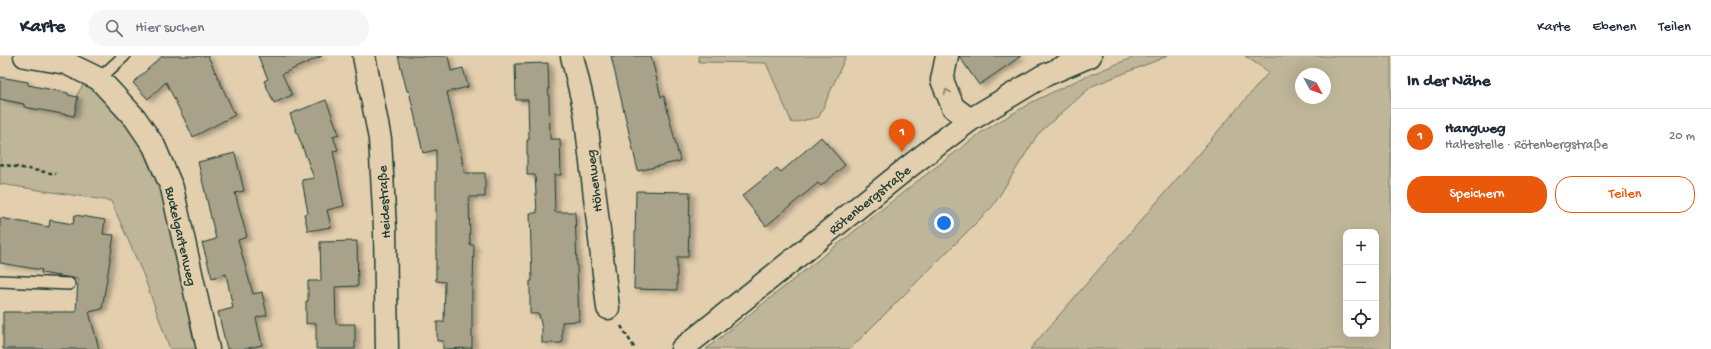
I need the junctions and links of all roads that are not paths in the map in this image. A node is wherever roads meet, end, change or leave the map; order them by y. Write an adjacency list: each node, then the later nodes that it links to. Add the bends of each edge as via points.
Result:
1 (25, 56): 7 (street, Buckelgartenweg, via 66,63)
2 (124, 56): 7 (lane)
3 (364, 56): 13 (street, Heidestraße, via 380,139 385,228)
4 (572, 56): 11 (street, Höhenweg, via 585,111)
5 (947, 56): 8 (street, one-way to 5, via 953,107 942,80)
6 (1090, 56): 8 (street, Rötenbergstraße, via 1043,76)
7 (99, 79): 12 (street, Buckelgartenweg, via 136,118 154,146 172,188)
8 (970, 120): 14 (street, Rötenbergstraße)
9 (0, 281): 10 (lane)
10 (68, 284)
11 (608, 308)
12 (208, 349)
13 (386, 349)
14 (682, 349)

